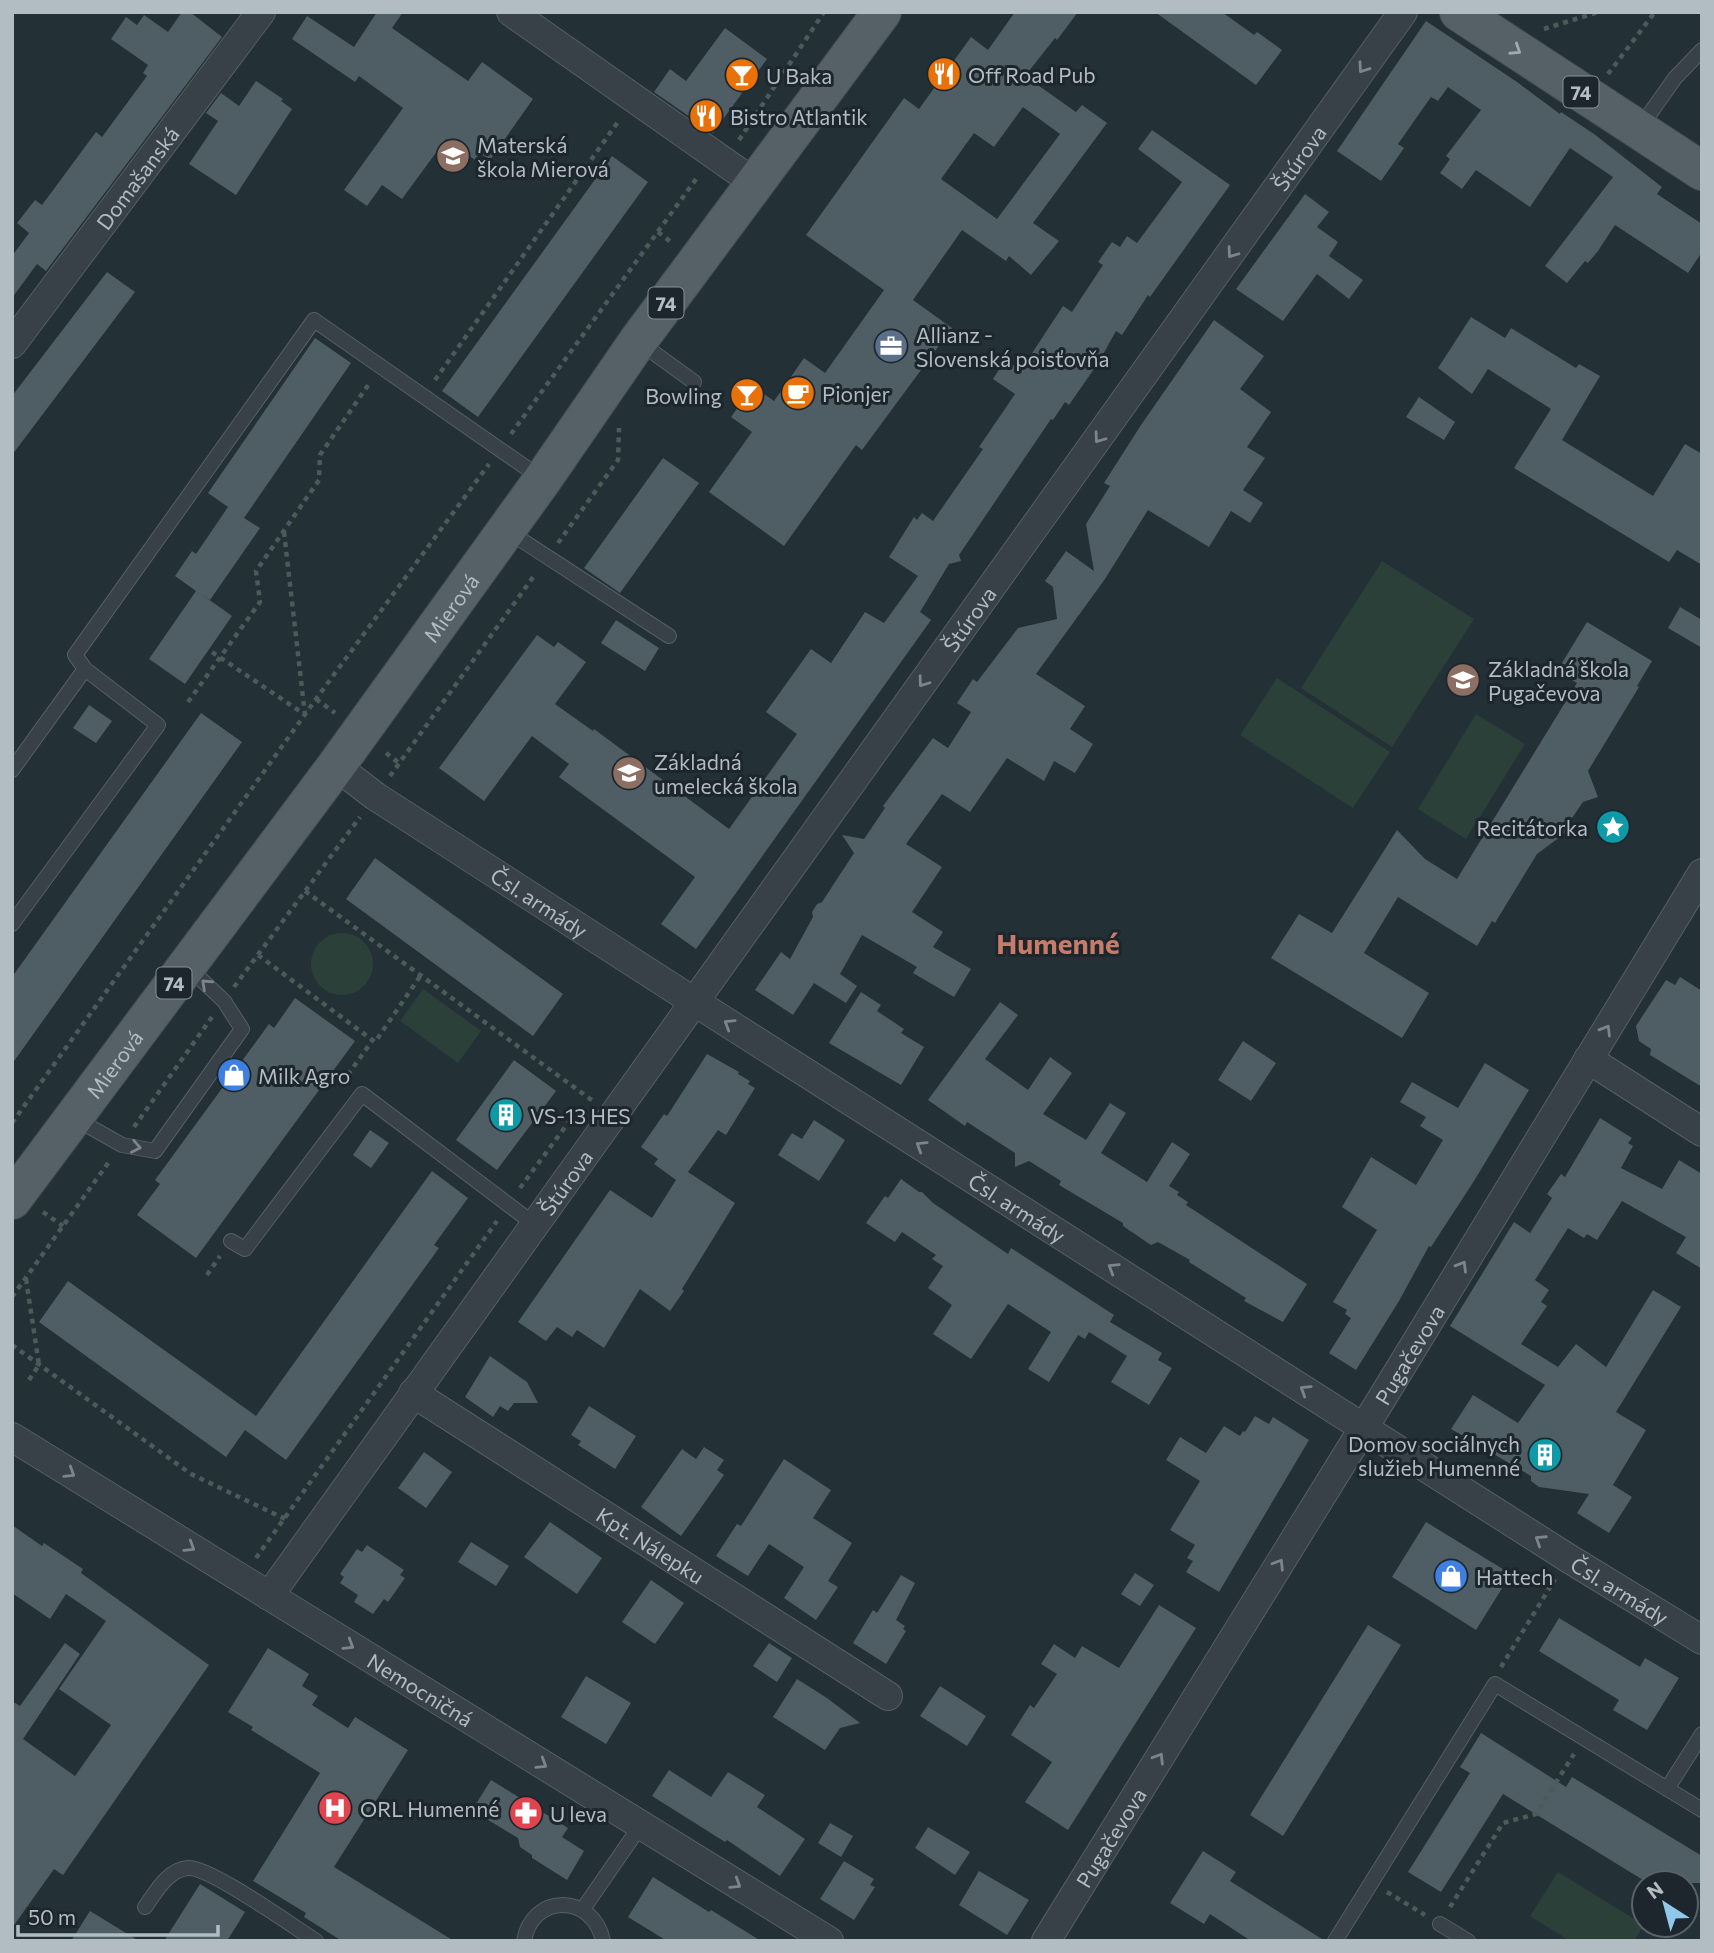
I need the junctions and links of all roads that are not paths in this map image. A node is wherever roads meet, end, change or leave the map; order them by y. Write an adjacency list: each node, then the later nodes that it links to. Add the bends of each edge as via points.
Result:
1 (261, 12): 11 (street, Domašanská)
2 (511, 12): 9 (street)
3 (882, 12): 9 (main road, Mierová / 74)
4 (1403, 12): 22 (street, Štúrova, one-way to 22)
5 (1459, 12): 7 (main road, 74, one-way to 7)
6 (1702, 50): 7 (lane, via 1675,78)
7 (1638, 130): 8 (main road, 74)
8 (1702, 171)
9 (756, 184): 10 (main road, Mierová / 74)
10 (638, 341): 12 (lane); 13 (main road, Mierová / 74)
11 (12, 344)
12 (694, 383)
13 (542, 479): 14 (main road, Mierová / 74); 16 (lane, via 314,320 75,655)
14 (506, 530): 15 (lane); 17 (main road, Mierová / 74)
15 (669, 636)
16 (85, 669): 18 (lane); 20 (lane, via 158,725)
17 (336, 766): 21 (main road, Mierová / 74); 22 (street, Čsl. armády, via 375,796)
18 (12, 770)
19 (1702, 873): 23 (street, Pugačevova, one-way to 19)
20 (12, 924)
21 (186, 966): 24 (main road, Mierová / 74); 24 (lane, one-way to 21, via 122,1144 155,1151 242,1029 224,1001)
22 (694, 1002): 27 (street, Štúrova); 30 (street, Čsl. armády, one-way to 22)
23 (1588, 1059): 25 (street); 30 (street, Pugačevova, one-way to 23)
24 (75, 1118): 26 (main road, Mierová / 74)
25 (1702, 1132)
26 (26, 1204)
27 (534, 1224): 28 (lane, Štúrova, via 362,1094 245,1249); 29 (street, Štúrova)
28 (231, 1241)
29 (412, 1393): 32 (street, Štúrova); 34 (street, Kpt. Nálepku)
30 (1363, 1426): 33 (street, Čsl. armády, one-way to 30); 46 (street, Pugačevova, one-way to 30)
31 (12, 1437): 32 (street, Nemocničná, one-way to 32)
32 (269, 1596): 38 (street, Nemocničná, one-way to 38)
33 (1702, 1640)
34 (888, 1696)
35 (1702, 1734): 36 (lane)
36 (1667, 1789): 37 (lane); 47 (lane, via 1495,1684)
37 (1702, 1811)
38 (641, 1825): 40 (lane); 45 (street, Nemocničná, one-way to 45)
39 (145, 1907): 43 (lane, via 167,1877 188,1868 210,1874)
40 (583, 1909): 42 (lane, via 571,1905 546,1908 528,1926); 44 (lane, via 600,1929)
41 (1440, 1924): 48 (lane)
42 (524, 1940)
43 (316, 1941)
44 (603, 1941)
45 (828, 1941)
46 (1046, 1941)
47 (1335, 1941)
48 (1468, 1941)

